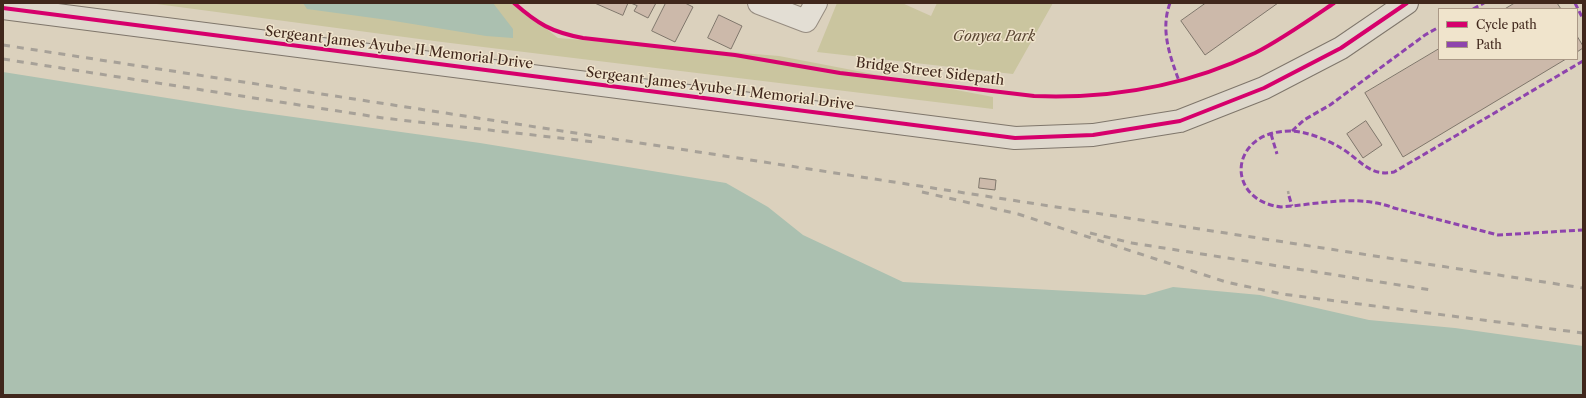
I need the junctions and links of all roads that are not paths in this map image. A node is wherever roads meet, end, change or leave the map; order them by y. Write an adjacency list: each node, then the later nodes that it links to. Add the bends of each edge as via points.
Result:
1 (759, 3): 4 (street)
2 (1407, 3): 3 (main road, Sergeant James Ayube II Memorial Drive, via 1341,48 1313,63 1264,88 1180,121 1093,135 1014,138)
3 (3, 8)
4 (811, 12)

